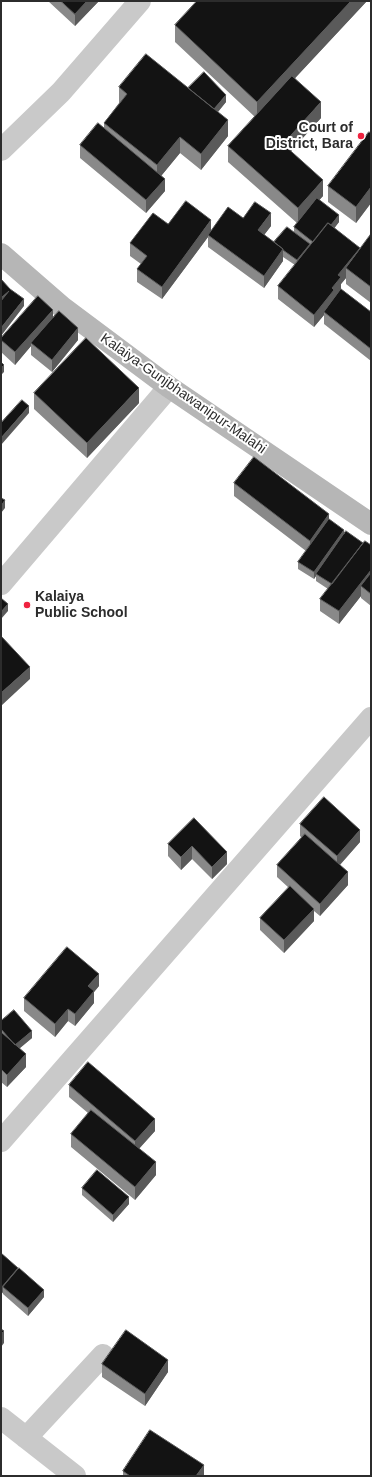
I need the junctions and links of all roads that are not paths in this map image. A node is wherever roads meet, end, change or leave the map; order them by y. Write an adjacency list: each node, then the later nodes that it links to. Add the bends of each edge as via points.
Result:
1 (140, 1): 2 (street, via 61,92)
2 (1, 150)
3 (1, 254): 4 (street, Kalaiya-Gunjbhawanipur-Malahi, via 62,307)
4 (169, 387): 5 (street, Kalaiya-Gunjbhawanipur-Malahi); 6 (street)
5 (371, 524)
6 (1, 584)
7 (371, 718): 8 (street)
8 (1, 1141)
9 (103, 1355): 11 (street)
10 (1, 1418): 11 (street)
11 (26, 1438): 12 (street)
12 (75, 1476)

